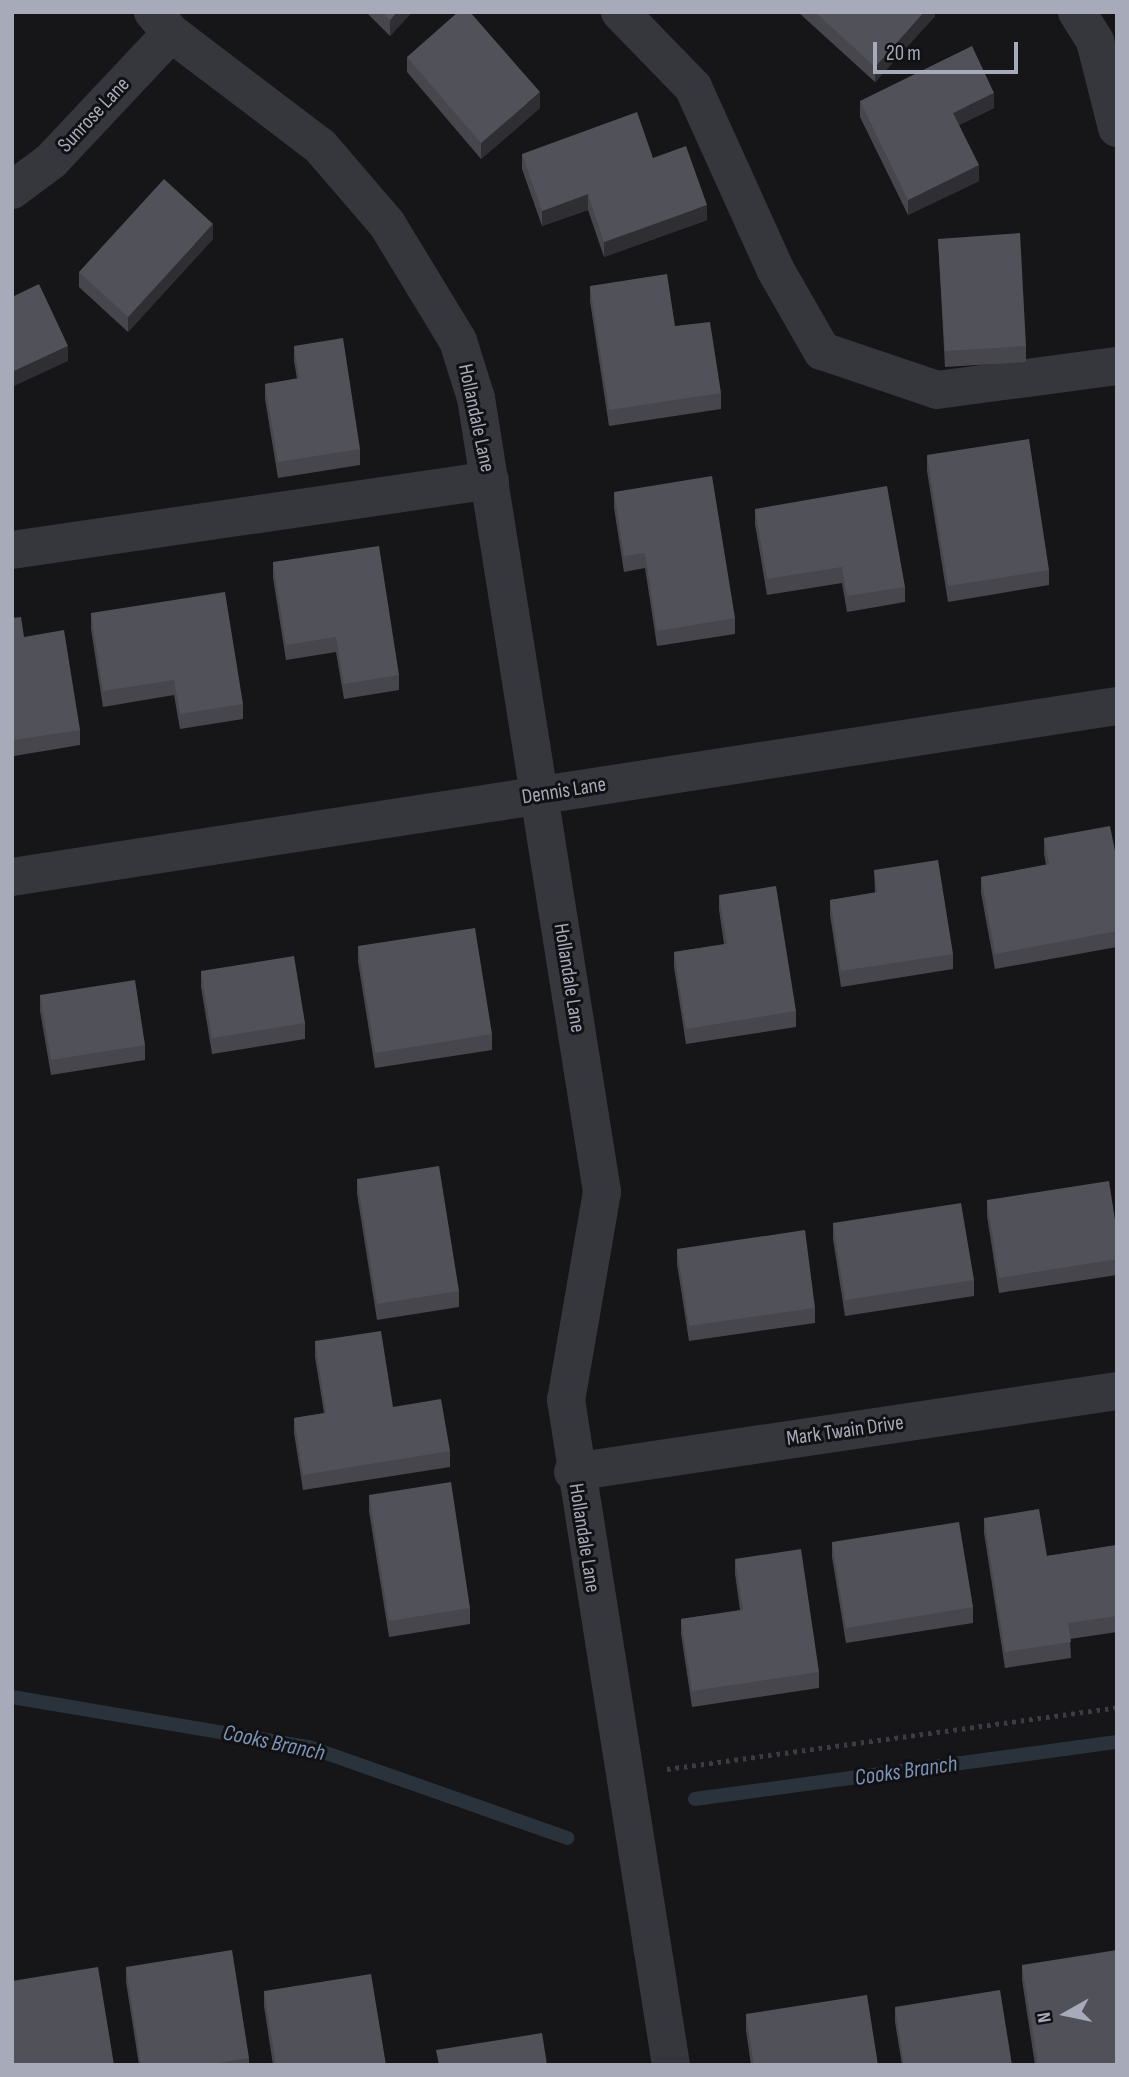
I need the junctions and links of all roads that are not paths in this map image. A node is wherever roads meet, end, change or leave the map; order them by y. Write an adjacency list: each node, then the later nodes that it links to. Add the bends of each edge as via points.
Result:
1 (620, 12): 6 (street, via 693,86 775,268 822,351 937,390)
2 (1077, 12): 4 (street, via 1095,41)
3 (162, 23): 5 (street, Sunrose Lane, via 51,161); 7 (street, Hollandale Lane, via 320,146 387,224 458,341)
4 (1117, 128)
5 (12, 190)
6 (1117, 366)
7 (489, 480): 8 (street); 10 (street, Hollandale Lane)
8 (12, 550)
9 (1117, 706): 10 (street, Dennis Lane)
10 (541, 795): 11 (street, Dennis Lane); 13 (street, Hollandale Lane, via 602,1192 566,1400)
11 (12, 877)
12 (1117, 1391): 13 (street, Mark Twain Drive)
13 (573, 1472): 14 (street, Hollandale Lane)
14 (671, 2065)

